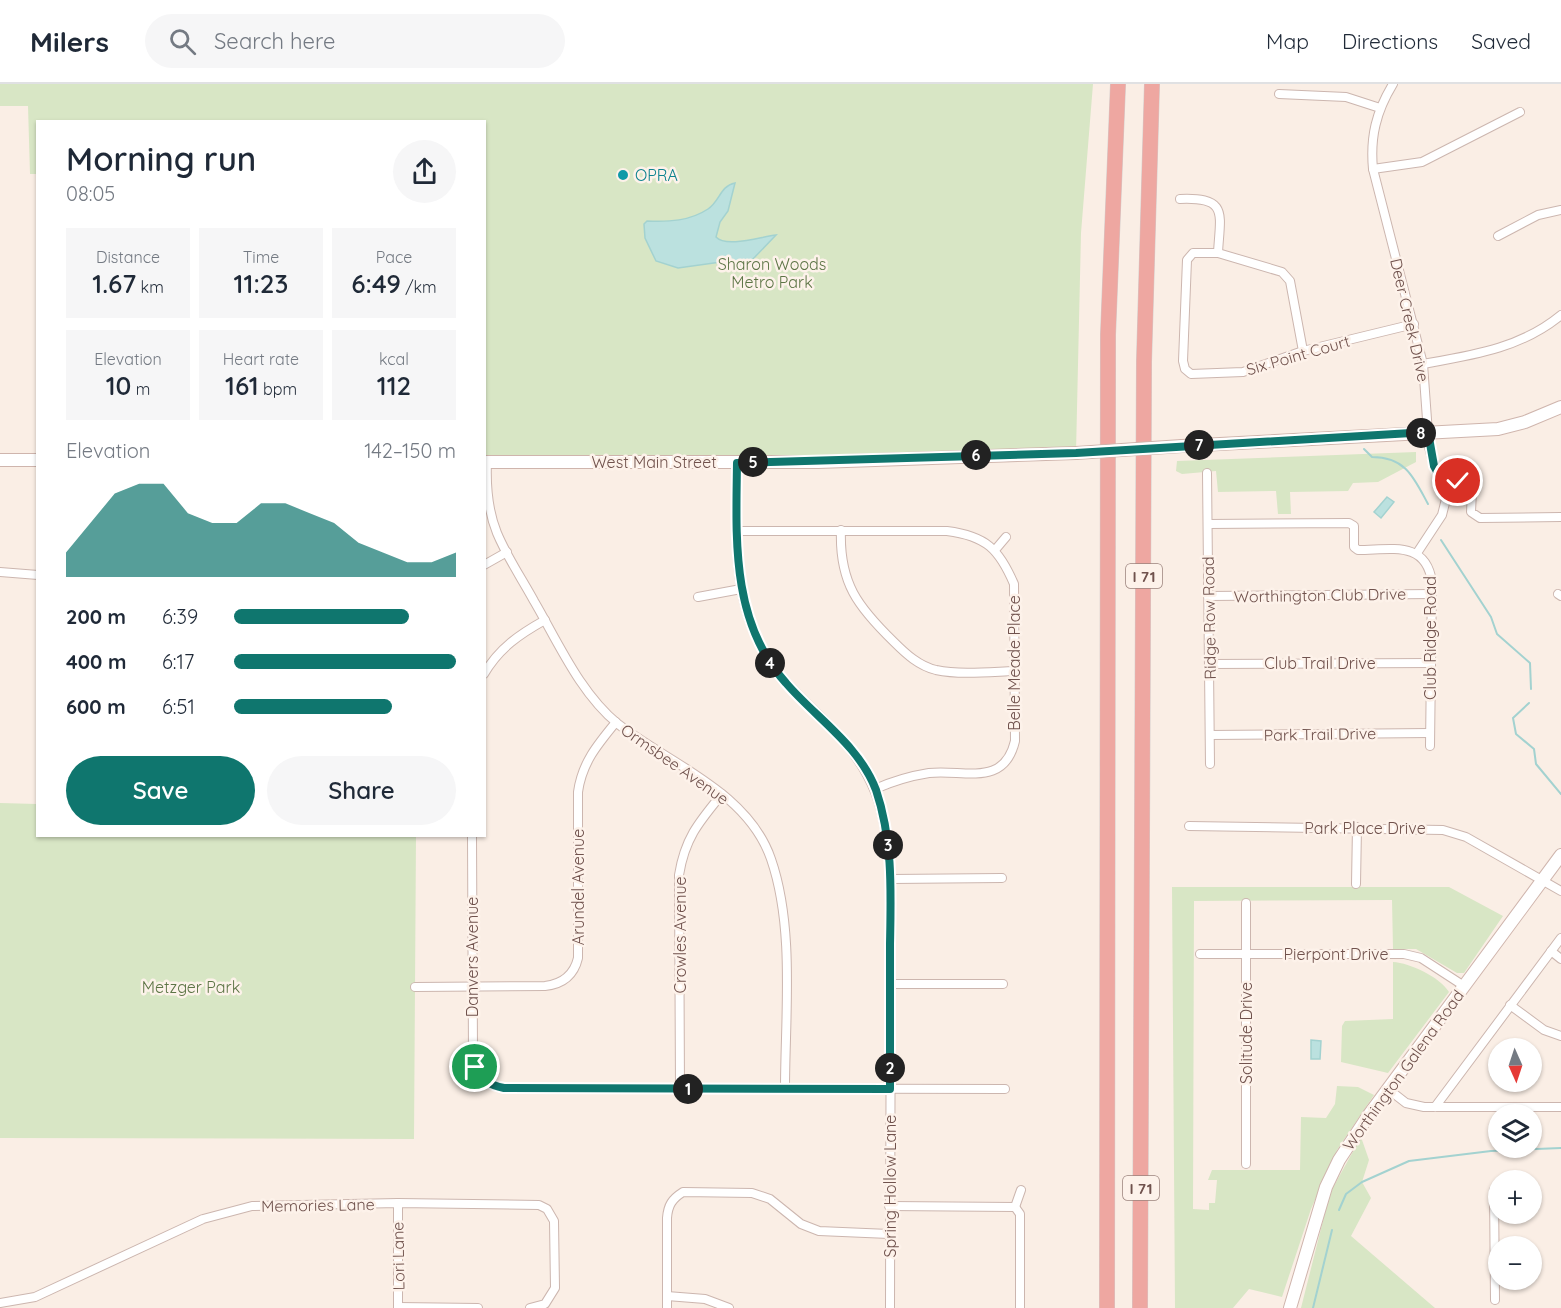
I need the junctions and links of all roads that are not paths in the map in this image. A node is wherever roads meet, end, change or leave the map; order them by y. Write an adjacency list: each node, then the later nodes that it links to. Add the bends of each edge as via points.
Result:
1 (1118, 84): 98 (highway, I 71, via 1108,347)
2 (1152, 84): 99 (highway, I 71, via 1144,362)
3 (1393, 84): 5 (street, Deer Creek Drive)
4 (1279, 94): 5 (street, via 1335,95)
5 (1380, 108): 7 (street, Deer Creek Drive, via 1371,138)
6 (1520, 112): 7 (street, via 1422,162)
7 (1372, 170): 13 (street, Deer Creek Drive)
8 (1180, 199): 11 (street, via 1203,198 1213,203 1220,213)
9 (1561, 210): 10 (street, via 1538,215)
10 (1498, 236)
11 (1218, 253): 14 (street, via 1282,272 1290,281); 14 (street, Six Point Court, via 1193,253 1187,260 1183,361 1191,374 1243,372)
12 (1561, 315): 15 (street, via 1543,330 1499,349)
13 (1414, 324): 14 (street, Six Point Court); 15 (street, Deer Creek Drive)
14 (1303, 351)
15 (1423, 364): 17 (street, Deer Creek Drive)
16 (1561, 407): 17 (main road, West Main Street, via 1497,429)
17 (1428, 432): 21 (main road, West Main Street, bridge, via 1076,453); 24 (street, Deer Creek Drive, via 1434,466)
18 (0, 460): 19 (main road)
19 (36, 460)
20 (486, 462): 21 (main road, West Main Street)
21 (737, 463): 28 (street, Spring Hollow Lane)
22 (1207, 473): 26 (street, Ridge Row Road)
23 (486, 474): 31 (street, Ormsbee Avenue, via 497,533)
24 (1445, 486): 25 (street, via 1467,482 1472,491 1471,512 1480,518); 32 (street, Deer Creek Drive, via 1442,516)
25 (1561, 517)
26 (1208, 524): 32 (street, Club Ridge Road, via 1349,523 1354,526 1354,547 1358,550); 38 (street, Ridge Row Road)
27 (841, 530): 28 (street, Belle Meade Place); 30 (street, Belle Meade Place, via 966,533); 44 (street, via 843,566 856,601 912,658 935,670)
28 (737, 531): 36 (street, Spring Hollow Lane)
29 (1006, 537): 30 (street)
30 (995, 550): 44 (street, Belle Meade Place, via 1014,584)
31 (507, 552): 33 (street); 40 (street, Ormsbee Avenue)
32 (1417, 552): 37 (street, Club Ridge Road, via 1430,568)
33 (486, 564)
34 (0, 572): 35 (street)
35 (36, 575)
36 (741, 589): 39 (street); 50 (street, Spring Hollow Lane, via 759,644 771,664 855,754)
37 (1432, 594): 38 (street, Worthington Club Drive); 41 (street, Club Ridge Road)
38 (1209, 596): 42 (street, Ridge Row Road)
39 (698, 597)
40 (546, 620): 43 (street, via 504,647); 45 (street, Ormsbee Avenue, via 585,687)
41 (1431, 663): 42 (street, Club Trail Drive); 46 (street, Club Ridge Road)
42 (1209, 664): 47 (street, Ridge Row Road)
43 (486, 671)
44 (1014, 672): 50 (street, Belle Meade Place, via 1015,741 1012,755 1003,766 990,772 903,778)
45 (616, 722): 51 (street, Ormsbee Avenue); 69 (street, Arundel Avenue, via 581,772 578,958 572,972 553,986)
46 (1430, 733): 47 (street, Park Trail Drive); 48 (street, Club Ridge Road)
47 (1210, 735): 49 (street, Ridge Row Road)
48 (1430, 746)
49 (1210, 764)
50 (875, 789): 57 (street, Spring Hollow Lane, via 887,833)
51 (722, 794): 74 (street, Crowles Avenue, via 691,833 679,875); 75 (street, Ormsbee Avenue, via 757,833 774,870 785,925)
52 (1189, 826): 53 (street, Park Place Drive)
53 (1357, 827): 58 (street, Park Place Drive, via 1429,828 1456,833); 59 (street)
54 (472, 837): 69 (street, Danvers Avenue)
55 (1561, 855): 58 (main road, Worthington Galena Road)
56 (1002, 878): 57 (street)
57 (891, 879): 67 (street, Spring Hollow Lane)
58 (1543, 880): 60 (street, Park Place Drive); 70 (main road, Worthington Galena Road)
59 (1356, 884)
60 (1561, 891)
61 (1246, 903): 65 (street, Solitude Drive)
62 (1561, 938): 63 (street)
63 (1551, 951): 66 (street); 72 (street)
64 (1200, 954): 65 (street, Pierpont Drive)
65 (1246, 954): 70 (street, Pierpont Drive, via 1404,954 1421,958); 81 (street, Solitude Drive)
66 (1561, 958)
67 (890, 984): 68 (street); 76 (street, Spring Hollow Lane)
68 (1003, 984)
69 (472, 986): 71 (street, Arundel Avenue); 74 (street, Danvers Avenue, via 473,1055 480,1077 491,1085)
70 (1464, 986): 78 (main road, Worthington Galena Road)
71 (416, 987)
72 (1510, 1005): 73 (street, via 1544,1030); 79 (street)
73 (1561, 1036)
74 (680, 1089): 75 (street)
75 (785, 1089): 76 (street)
76 (890, 1089): 77 (street); 84 (street, Spring Hollow Lane)
77 (1005, 1089)
78 (1388, 1089): 79 (street, via 1406,1103); 100 (main road, Worthington Galena Road, via 1355,1135 1326,1187)
79 (1435, 1107): 80 (street)
80 (1561, 1107)
81 (1246, 1164)
82 (1021, 1190): 85 (street)
83 (398, 1203): 90 (street, Memories Lane, via 272,1204 232,1211 203,1219 35,1297); 91 (street, Lori Lane); 93 (street, Memories Lane, via 539,1205 547,1209 554,1221 555,1288 545,1304)
84 (889, 1206): 85 (street); 87 (street, Spring Hollow Lane)
85 (1015, 1207): 97 (street, via 1020,1214)
86 (1494, 1224): 89 (street)
87 (889, 1233): 88 (street, via 819,1231 801,1224 770,1199 752,1193 683,1192 668,1207 666,1218); 96 (street, Spring Hollow Lane)
88 (667, 1296): 94 (street); 95 (street, via 705,1299)
89 (1495, 1300)
90 (0, 1303)
91 (398, 1308): 92 (street)
92 (478, 1308)
93 (530, 1308)
94 (667, 1308)
95 (729, 1308)
96 (890, 1308)
97 (1020, 1308)
98 (1107, 1308)
99 (1140, 1308)
100 (1290, 1308)

